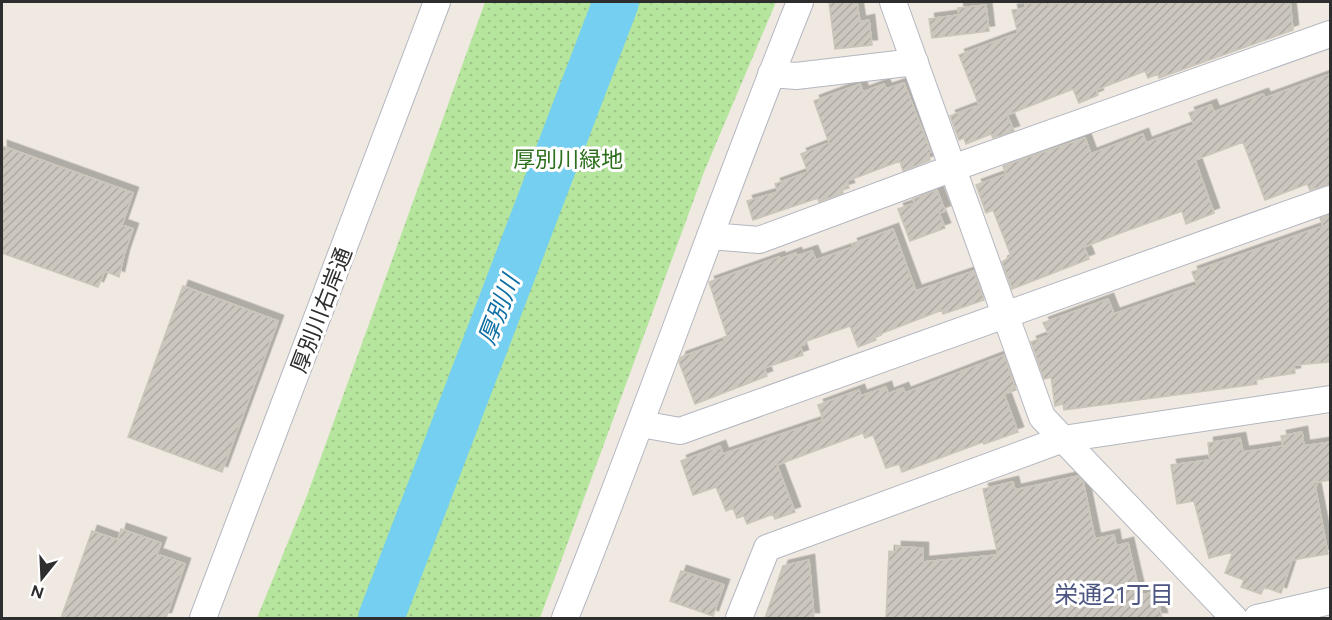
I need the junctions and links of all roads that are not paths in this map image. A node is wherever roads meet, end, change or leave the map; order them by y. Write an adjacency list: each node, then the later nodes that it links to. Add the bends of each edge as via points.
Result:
1 (437, 2): 15 (street, 厚別川右岸通)
2 (800, 2): 6 (street)
3 (893, 2): 5 (street)
4 (1330, 34): 7 (street)
5 (915, 62): 6 (street, via 796,76); 7 (street)
6 (771, 74): 9 (street)
7 (953, 168): 9 (street, via 759,240); 10 (street)
8 (1330, 199): 10 (street)
9 (710, 236): 12 (street)
10 (1004, 315): 12 (street, via 680,431); 13 (street, via 1042,417)
11 (1330, 399): 13 (street)
12 (641, 424): 16 (street)
13 (1063, 439): 17 (street, via 767,548); 18 (street)
14 (1330, 601): 19 (street)
15 (203, 618)
16 (565, 618)
17 (739, 618)
18 (1234, 618)
19 (1257, 618)

